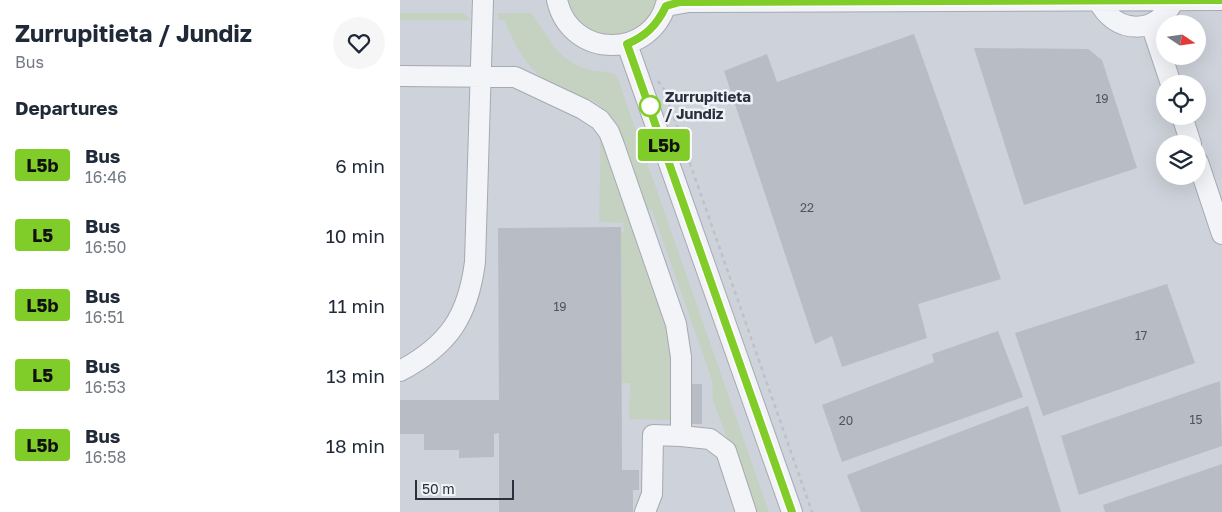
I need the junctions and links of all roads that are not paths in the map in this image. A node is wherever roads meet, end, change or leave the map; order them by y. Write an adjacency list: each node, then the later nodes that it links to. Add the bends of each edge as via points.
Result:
1 (483, 0): 11 (street)
2 (557, 0): 8 (street, via 562,14 578,34 601,45)
3 (1098, 0): 4 (street); 6 (street); 7 (street, via 1114,21 1132,26)
4 (1174, 0): 5 (street); 7 (street, via 1161,19)
5 (1222, 0)
6 (667, 3): 8 (street, via 651,30)
7 (1151, 24): 9 (street)
8 (627, 44): 18 (street)
9 (1168, 75)
10 (400, 76): 11 (street)
11 (481, 76): 14 (street, via 475,262 468,298 450,332 434,350); 15 (street, via 515,77 583,108 600,120 609,132 676,324 681,358)
12 (1206, 185): 13 (street)
13 (1222, 234)
14 (400, 371)
15 (681, 436): 16 (street, via 653,435 652,494); 17 (street, via 710,439 726,451)
16 (645, 512)
17 (746, 512)
18 (792, 512)

